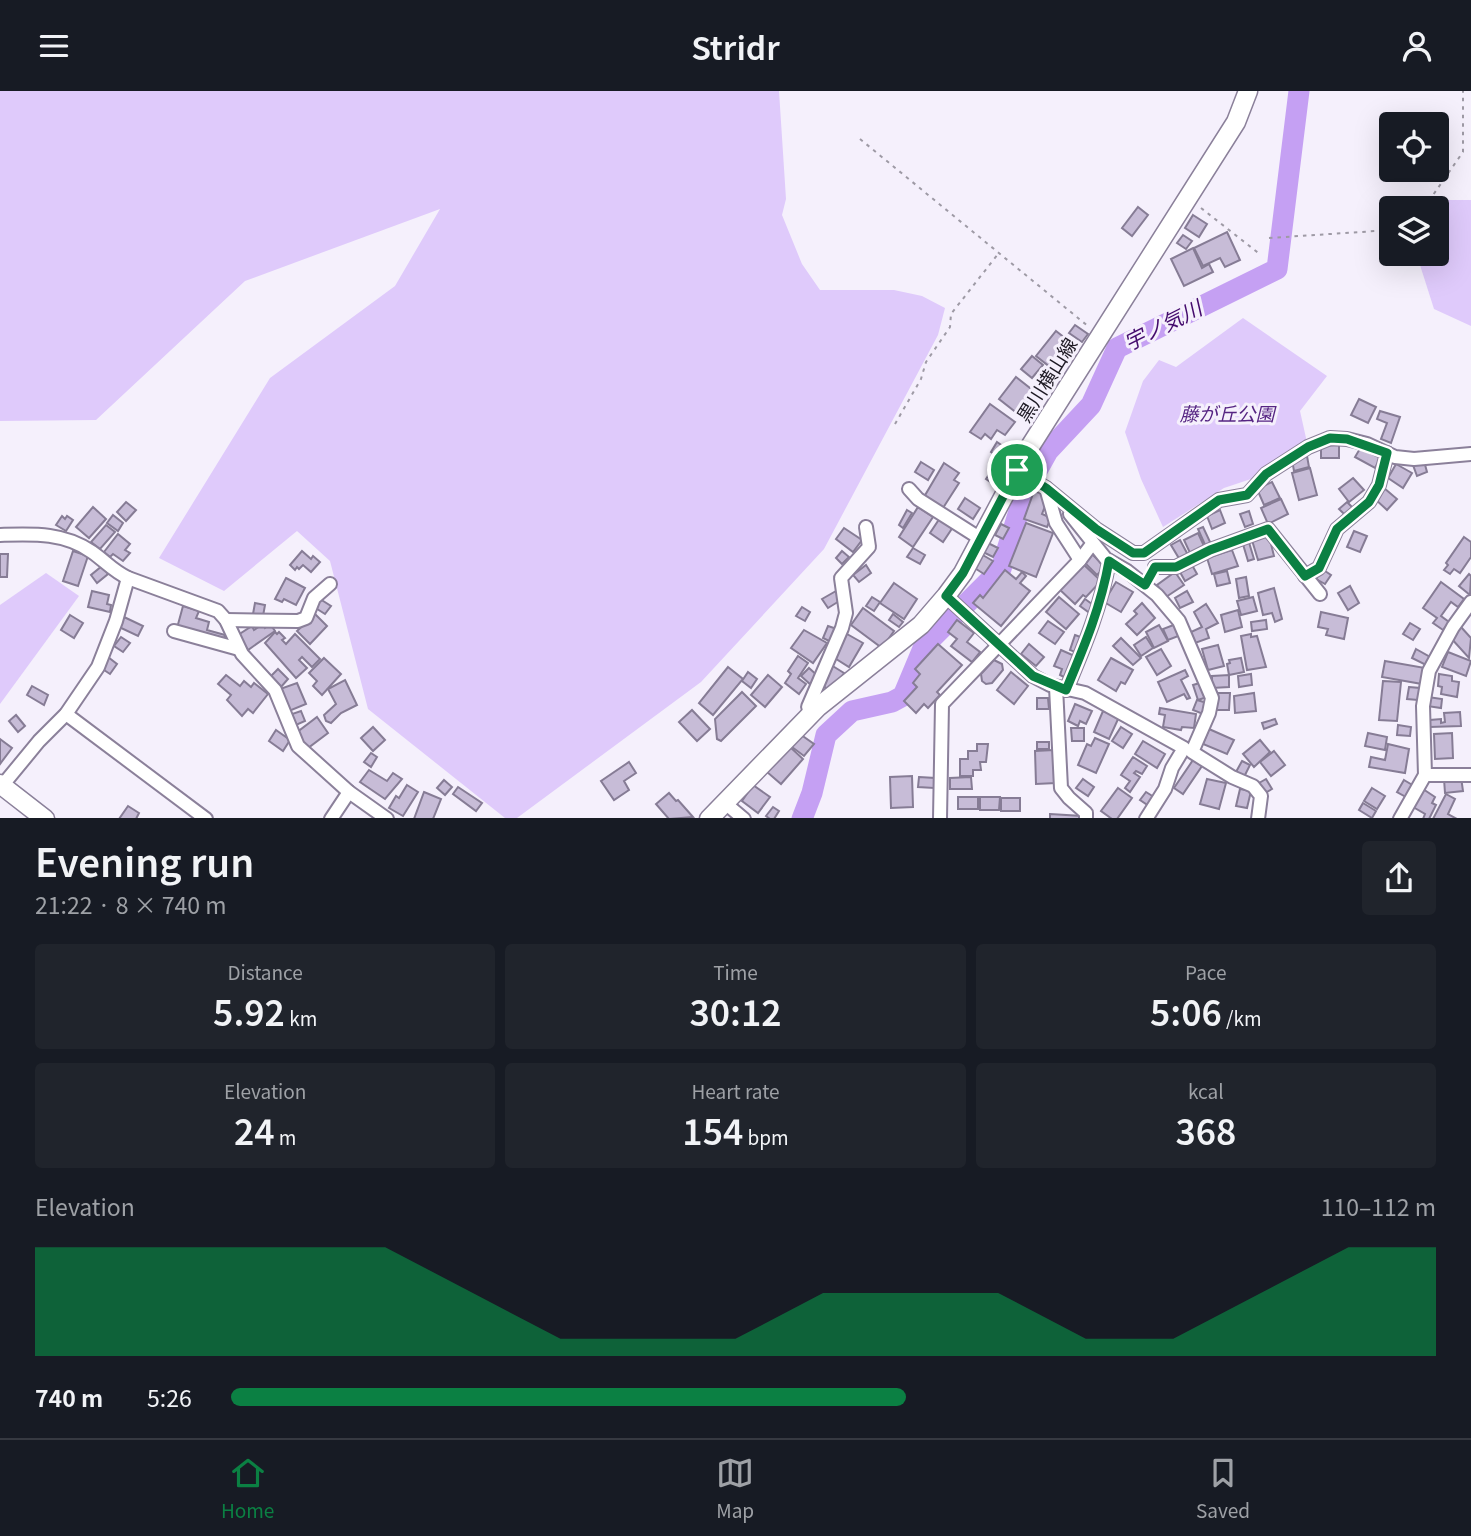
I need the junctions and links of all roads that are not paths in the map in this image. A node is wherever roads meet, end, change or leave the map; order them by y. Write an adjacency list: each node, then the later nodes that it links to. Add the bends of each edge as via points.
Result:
1 (1248, 91): 4 (main road, 黒川横山線, via 1236,123 1031,445)
2 (1387, 453): 3 (street, via 1414,459); 12 (street, via 1347,439 1330,438 1308,447 1266,474 1247,495 1219,500); 16 (street, via 1379,485 1369,502 1337,529 1319,568)
3 (1471, 454)
4 (1021, 472): 5 (street); 10 (main road, 黒川横山線)
5 (1042, 485): 7 (street); 13 (street, via 1056,523)
6 (909, 489): 10 (street)
7 (1058, 497): 11 (street); 12 (street, via 1096,529 1133,553)
8 (866, 527): 29 (street, via 869,547 841,577 846,613 808,707)
9 (0, 535): 17 (street, via 44,534 75,543)
10 (981, 539): 22 (main road, 黒川横山線, via 963,573)
11 (1092, 544): 13 (street); 14 (street)
12 (1144, 553): 15 (street)
13 (1080, 560): 25 (street)
14 (1109, 561): 19 (street); 27 (street, via 1093,628)
15 (1155, 567): 16 (street, via 1176,567 1268,529); 19 (street)
16 (1305, 576): 20 (street)
17 (128, 578): 23 (street, via 218,611); 28 (street, via 98,667)
18 (330, 584): 23 (street, via 314,598 306,618 298,621)
19 (1145, 585): 44 (street, via 1179,621 1212,698 1192,752 1253,786 1261,796)
20 (1320, 594)
21 (1471, 602): 30 (street, via 1429,671 1423,706)
22 (954, 605): 25 (street); 29 (main road, 黒川横山線, via 921,625)
23 (226, 620): 26 (street)
24 (174, 631): 26 (street)
25 (997, 644): 27 (street, via 1033,676); 41 (street, via 942,704)
26 (239, 649): 33 (street, via 275,690 298,746)
27 (1061, 688): 42 (street, via 1061,788); 43 (street, via 1085,693 1184,748)
28 (66, 714): 32 (street); 36 (street)
29 (812, 714): 34 (main road, 黒川横山線)
30 (1425, 775): 31 (street); 45 (street)
31 (1471, 775)
32 (1, 785): 35 (main road)
33 (349, 792): 37 (street); 38 (street)
34 (725, 803): 39 (main road, 黒川横山線); 40 (street)
35 (45, 818)
36 (206, 818)
37 (331, 818)
38 (387, 818)
39 (709, 818)
40 (744, 818)
41 (940, 818)
42 (1086, 818)
43 (1146, 818)
44 (1258, 818)
45 (1400, 818)

